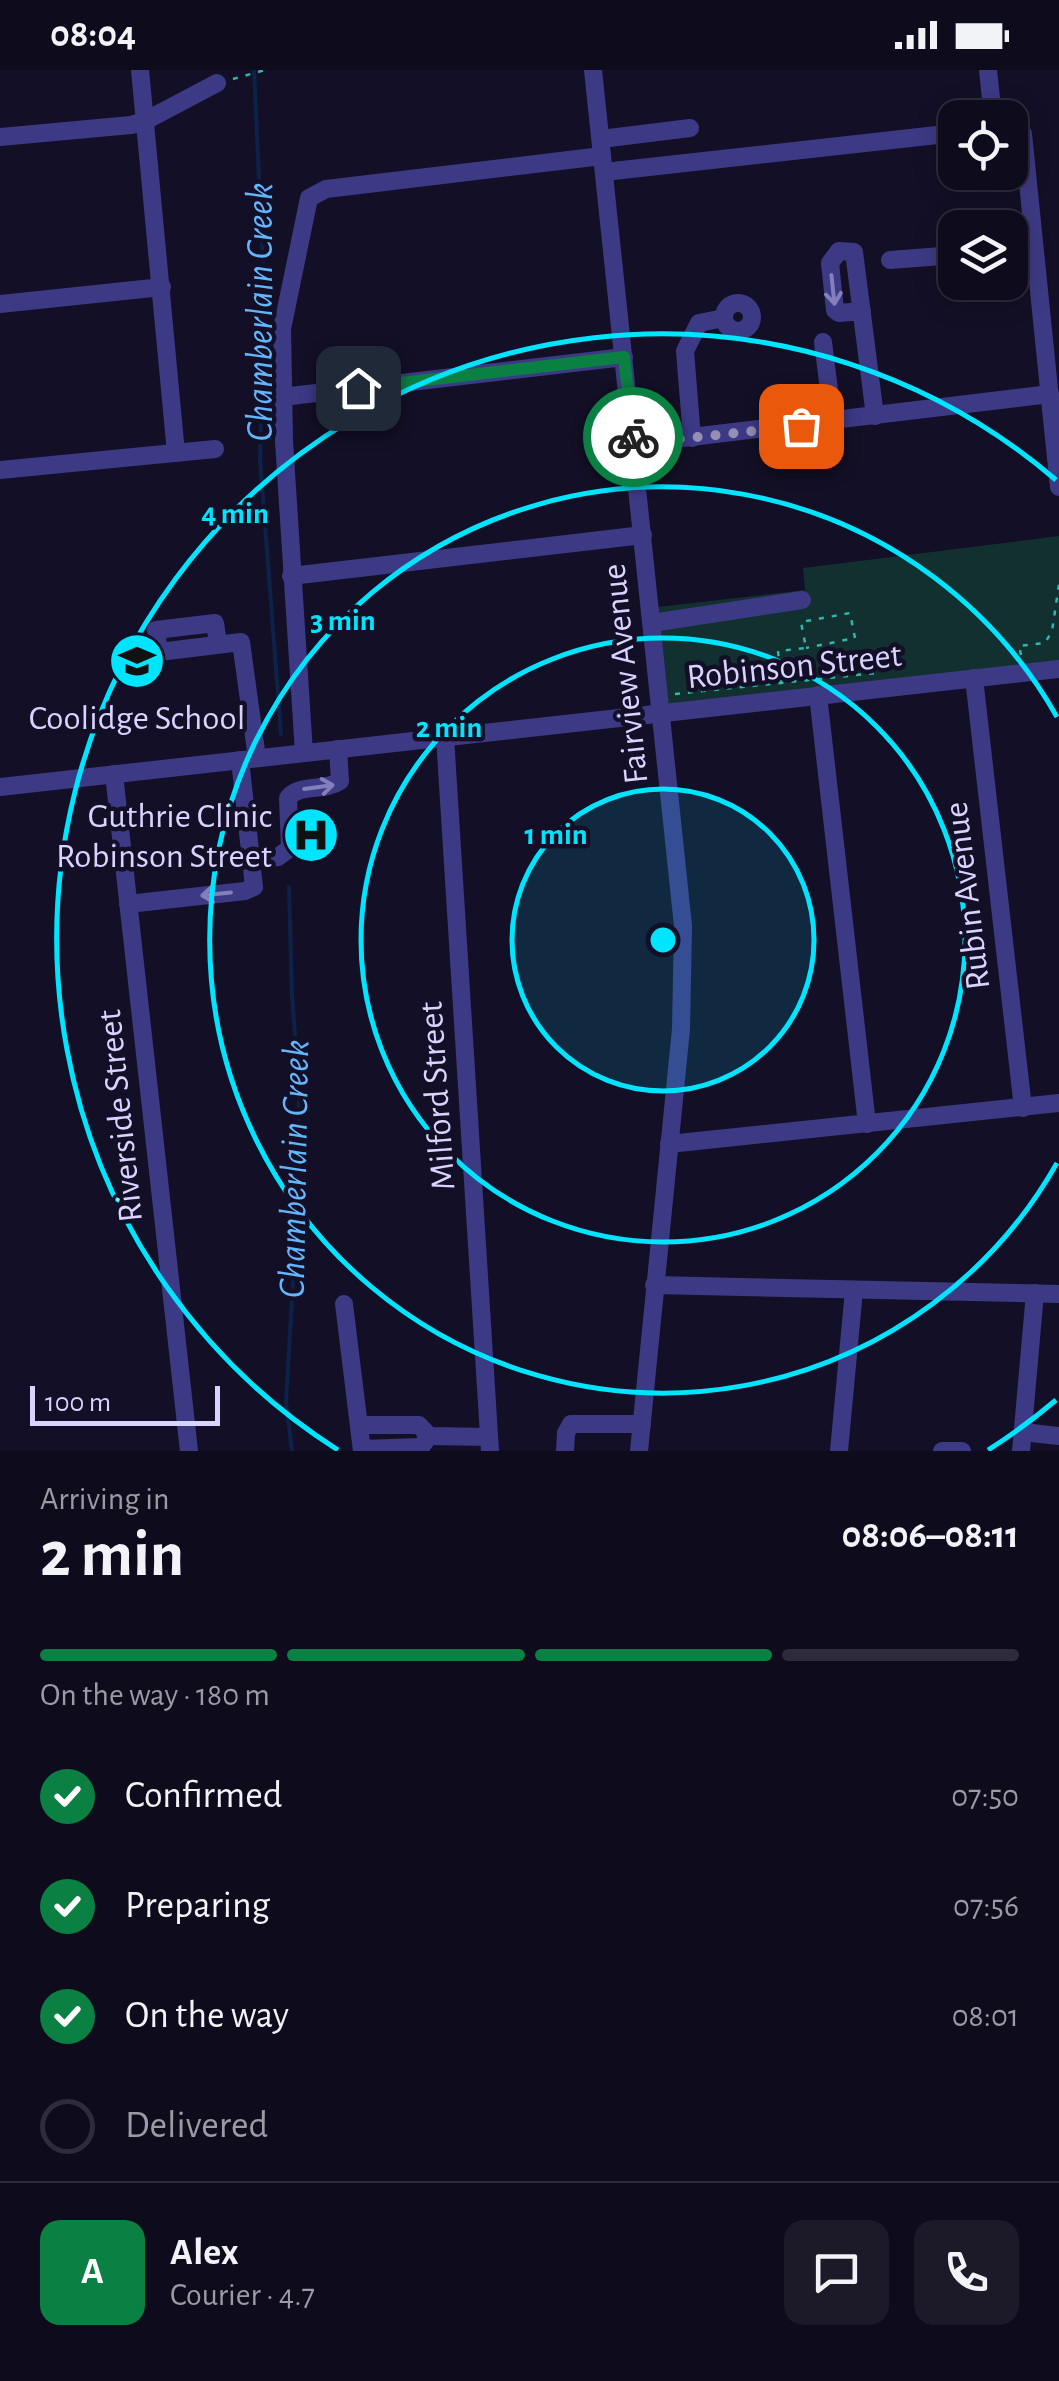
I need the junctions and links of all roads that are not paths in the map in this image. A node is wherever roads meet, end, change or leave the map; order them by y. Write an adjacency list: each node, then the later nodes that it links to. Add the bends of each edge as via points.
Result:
1 (140, 70): 6 (street)
2 (594, 70): 10 (street, Fairview Avenue)
3 (988, 70): 5 (street)
4 (217, 82): 6 (street)
5 (991, 100)
6 (145, 121): 9 (street); 16 (street)
7 (690, 128): 10 (street)
8 (938, 134): 10 (street)
9 (0, 137)
10 (602, 156): 21 (street, Fairview Avenue); 23 (street, via 314,193 282,329)
11 (1028, 185): 12 (street)
12 (1034, 246): 13 (street); 22 (street)
13 (1028, 247)
14 (938, 256): 15 (street)
15 (890, 260)
16 (162, 287): 17 (street); 29 (street)
17 (0, 304)
18 (862, 311): 24 (street)
19 (724, 318): 26 (street, via 699,323 685,352)
20 (824, 342): 25 (street)
21 (624, 357): 23 (street); 27 (street, Fairview Avenue)
22 (1050, 394): 24 (street); 31 (street)
23 (282, 396): 33 (street)
24 (875, 416): 25 (street)
25 (833, 422): 26 (street)
26 (692, 438): 27 (street)
27 (633, 444): 32 (street, Fairview Avenue)
28 (216, 449): 29 (street)
29 (176, 452): 30 (street)
30 (0, 470)
31 (1059, 486)
32 (643, 535): 33 (street); 35 (street, Fairview Avenue)
33 (290, 576): 43 (street)
34 (802, 600): 35 (street)
35 (652, 624): 40 (street, Fairview Avenue)
36 (218, 644): 44 (street, via 241,642)
37 (1059, 668): 38 (street, Robinson Street)
38 (974, 678): 39 (street, Robinson Street); 50 (street, Rubin Avenue)
39 (818, 695): 40 (street, Robinson Street); 51 (street)
40 (660, 704): 41 (street, Robinson Street); 52 (street, Fairview Avenue, via 684,966)
41 (445, 737): 42 (street, Robinson Street); 62 (street, Milford Street)
42 (338, 749): 43 (street, Robinson Street); 47 (street, one-way to 42, via 290,848 288,798 340,781)
43 (304, 753): 44 (street, Robinson Street)
44 (248, 759): 45 (street, Robinson Street); 47 (street)
45 (114, 774): 46 (street, Robinson Street); 48 (street, Riverside Street)
46 (0, 787)
47 (252, 860): 48 (street, one-way to 48, via 254,886 246,891)
48 (128, 904): 65 (street, Riverside Street)
49 (1059, 1103): 50 (street)
50 (1023, 1108): 51 (street)
51 (867, 1124): 52 (street)
52 (669, 1144): 53 (street, Fairview Avenue)
53 (654, 1285): 54 (street); 58 (street, Fairview Avenue)
54 (854, 1290): 55 (street); 68 (street)
55 (1035, 1294): 56 (street); 61 (street)
56 (1059, 1294)
57 (344, 1304): 59 (street)
58 (642, 1424): 66 (street, via 571,1424); 67 (street, Fairview Avenue)
59 (360, 1425): 63 (street, via 419,1425); 64 (street)
60 (1059, 1436): 61 (street)
61 (1022, 1442)
62 (490, 1444): 63 (street)
63 (424, 1445): 64 (street)
64 (362, 1450)
65 (189, 1451)
66 (565, 1451)
67 (639, 1451)
68 (839, 1451)
69 (942, 1451): 70 (street)
70 (962, 1451)

